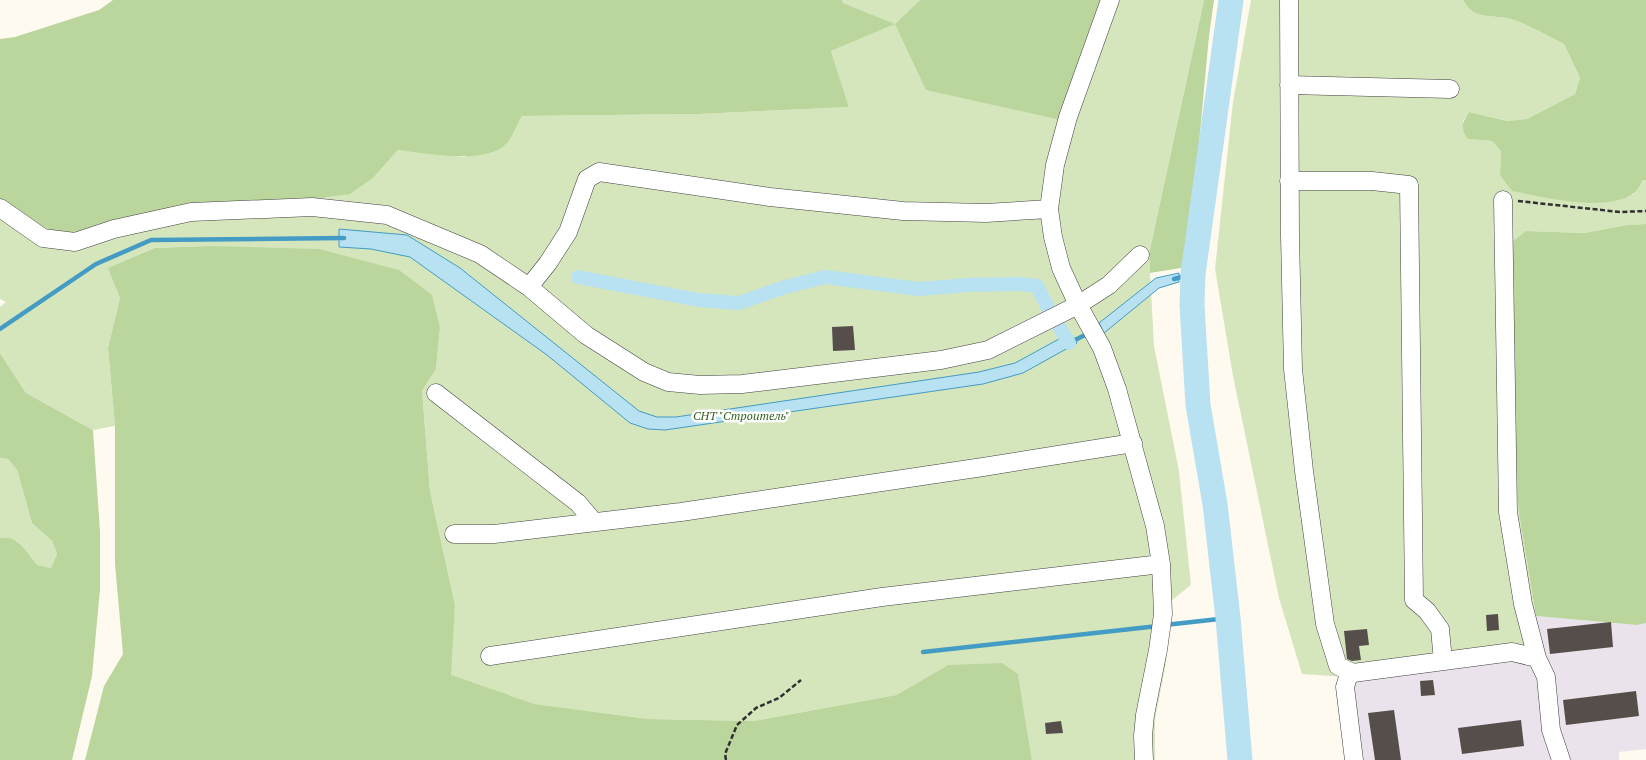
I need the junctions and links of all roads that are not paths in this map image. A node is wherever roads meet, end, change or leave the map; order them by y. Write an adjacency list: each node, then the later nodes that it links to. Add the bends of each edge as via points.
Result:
1 (1110, 0): 8 (street, via 1068,117 1055,165)
2 (1289, 0): 3 (street)
3 (1289, 85): 4 (street); 5 (street)
4 (1450, 89)
5 (1290, 181): 19 (street, via 1372,181 1409,185 1414,600 1440,629); 20 (street, via 1294,369 1304,471 1325,624 1338,666)
6 (1503, 200): 18 (street, via 1508,512 1523,604)
7 (0, 208): 10 (street, via 44,238 75,242 114,229 190,212 312,207 387,215 480,254)
8 (1049, 209): 10 (street, via 986,214 904,212 599,172 587,179 568,232); 11 (street, via 1052,237 1061,268)
9 (1140, 255): 11 (street, via 1108,285)
10 (529, 287): 11 (street, via 586,335 644,372 668,382 700,385 742,384 941,360 988,350)
11 (1078, 305): 13 (street, via 1102,348)
12 (436, 393): 14 (street, via 578,503)
13 (1133, 443): 14 (street, via 681,512); 16 (street, via 1155,526)
14 (594, 522): 15 (street, via 494,534)
15 (454, 534)
16 (1161, 564): 17 (street, via 882,596); 21 (street, via 1163,614 1145,715)
17 (490, 656)
18 (1536, 658): 19 (street, via 1512,652); 23 (street, via 1546,677 1551,730)
19 (1443, 661): 20 (street)
20 (1352, 673): 22 (street, via 1345,687)
21 (1144, 760)
22 (1354, 760)
23 (1561, 760)

